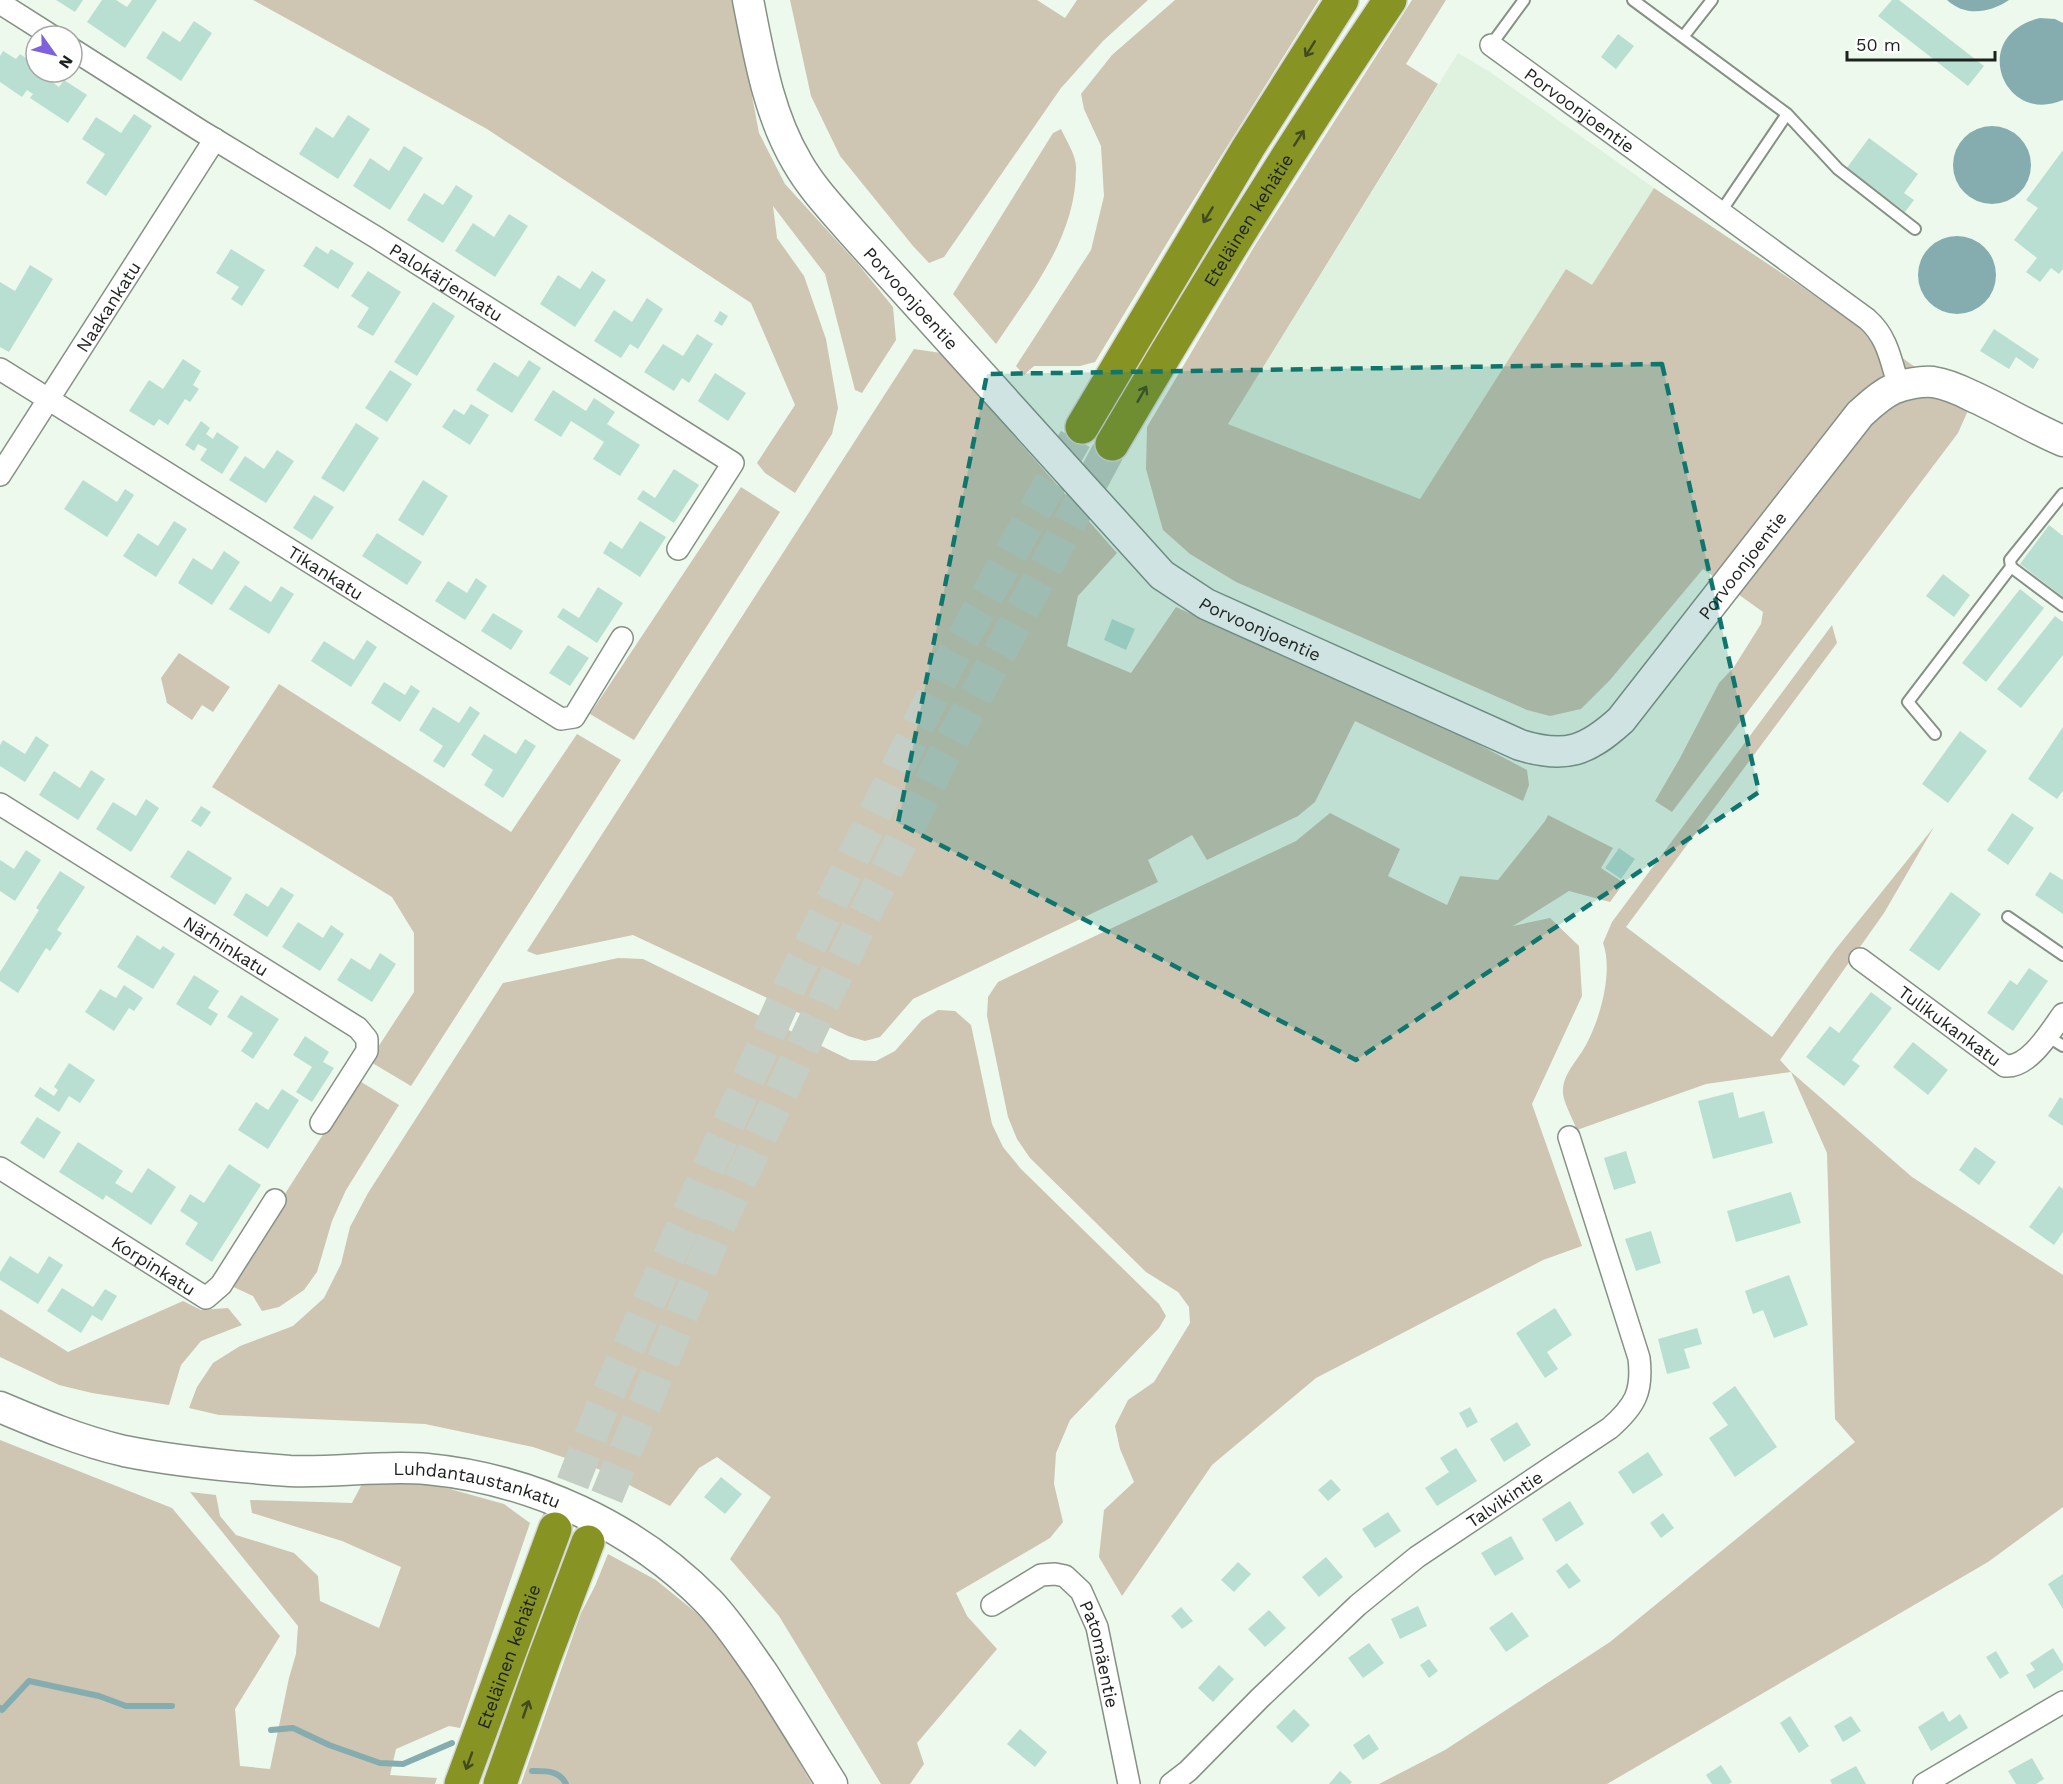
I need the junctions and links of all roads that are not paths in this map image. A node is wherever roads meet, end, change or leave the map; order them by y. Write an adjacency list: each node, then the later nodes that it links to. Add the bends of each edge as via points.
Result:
1 (748, 0): 17 (street, Porvoonjoentie, via 772,105 797,163 815,189 1161,575 1206,604 1520,745 1552,753 1574,751 1591,744 1621,720 1860,414 1876,398)
2 (1342, 0): 19 (highway, Eteläinen kehätie, one-way to 19, via 1248,147)
3 (1390, 0): 21 (highway, Eteläinen kehätie, one-way to 3, via 1269,184)
4 (1524, 0): 10 (lane)
5 (1633, 0): 9 (lane)
6 (1712, 0): 9 (lane)
7 (0, 3): 8 (street)
8 (33, 24)
9 (1683, 37): 12 (lane)
10 (1491, 45): 14 (street, Porvoonjoentie)
11 (84, 57): 13 (street, Palokärjenkatu)
12 (1787, 114): 14 (lane); 15 (lane, via 1838,169)
13 (215, 139): 18 (street, Naakankatu); 24 (street, Palokärjenkatu, via 733,463)
14 (1720, 213): 17 (street, Porvoonjoentie, via 1874,324 1885,341)
15 (1915, 229)
16 (0, 369): 18 (street, Tikankatu)
17 (1899, 387): 20 (street, Porvoonjoentie, via 1918,382 1950,386 2022,422)
18 (47, 398): 22 (street, Naakankatu); 27 (street, Tikankatu, via 561,719 574,717)
19 (1082, 426)
20 (2061, 436)
21 (1112, 444)
22 (0, 475)
23 (2063, 494): 25 (lane, via 2010,560)
24 (678, 549)
25 (2011, 567): 26 (lane); 28 (lane, via 1908,702)
26 (2063, 606)
27 (622, 638)
28 (1935, 734)
29 (0, 804): 35 (street, Närhinkatu, via 358,1029 367,1039 367,1051)
30 (2008, 917): 31 (lane)
31 (2063, 955)
32 (1860, 959): 34 (street, Tulikukankatu, via 2005,1066 2013,1067)
33 (2063, 1014): 34 (street, Tulikukankatu)
34 (2055, 1041)
35 (321, 1123)
36 (1569, 1137): 48 (street, Talvikintie, via 1639,1358 1641,1377 1632,1407 1610,1428 1417,1557 1358,1605 1188,1772)
37 (0, 1168): 38 (street, Korpinkatu, via 206,1298 221,1285)
38 (275, 1200)
39 (0, 1407): 46 (street, Luhdantaustankatu, via 54,1430 175,1460 292,1471 424,1469 481,1476 583,1512 631,1539 709,1602 745,1648)
40 (555, 1529): 44 (highway, Eteläinen kehätie, one-way to 44)
41 (588, 1542): 45 (highway, Eteläinen kehätie, one-way to 41)
42 (992, 1605): 47 (street, Patomäentie, via 1041,1575 1065,1576 1081,1591 1097,1627)
43 (2063, 1702): 49 (street)
44 (461, 1784)
45 (500, 1784)
46 (832, 1784)
47 (1129, 1784)
48 (1171, 1784)
49 (1924, 1784)

